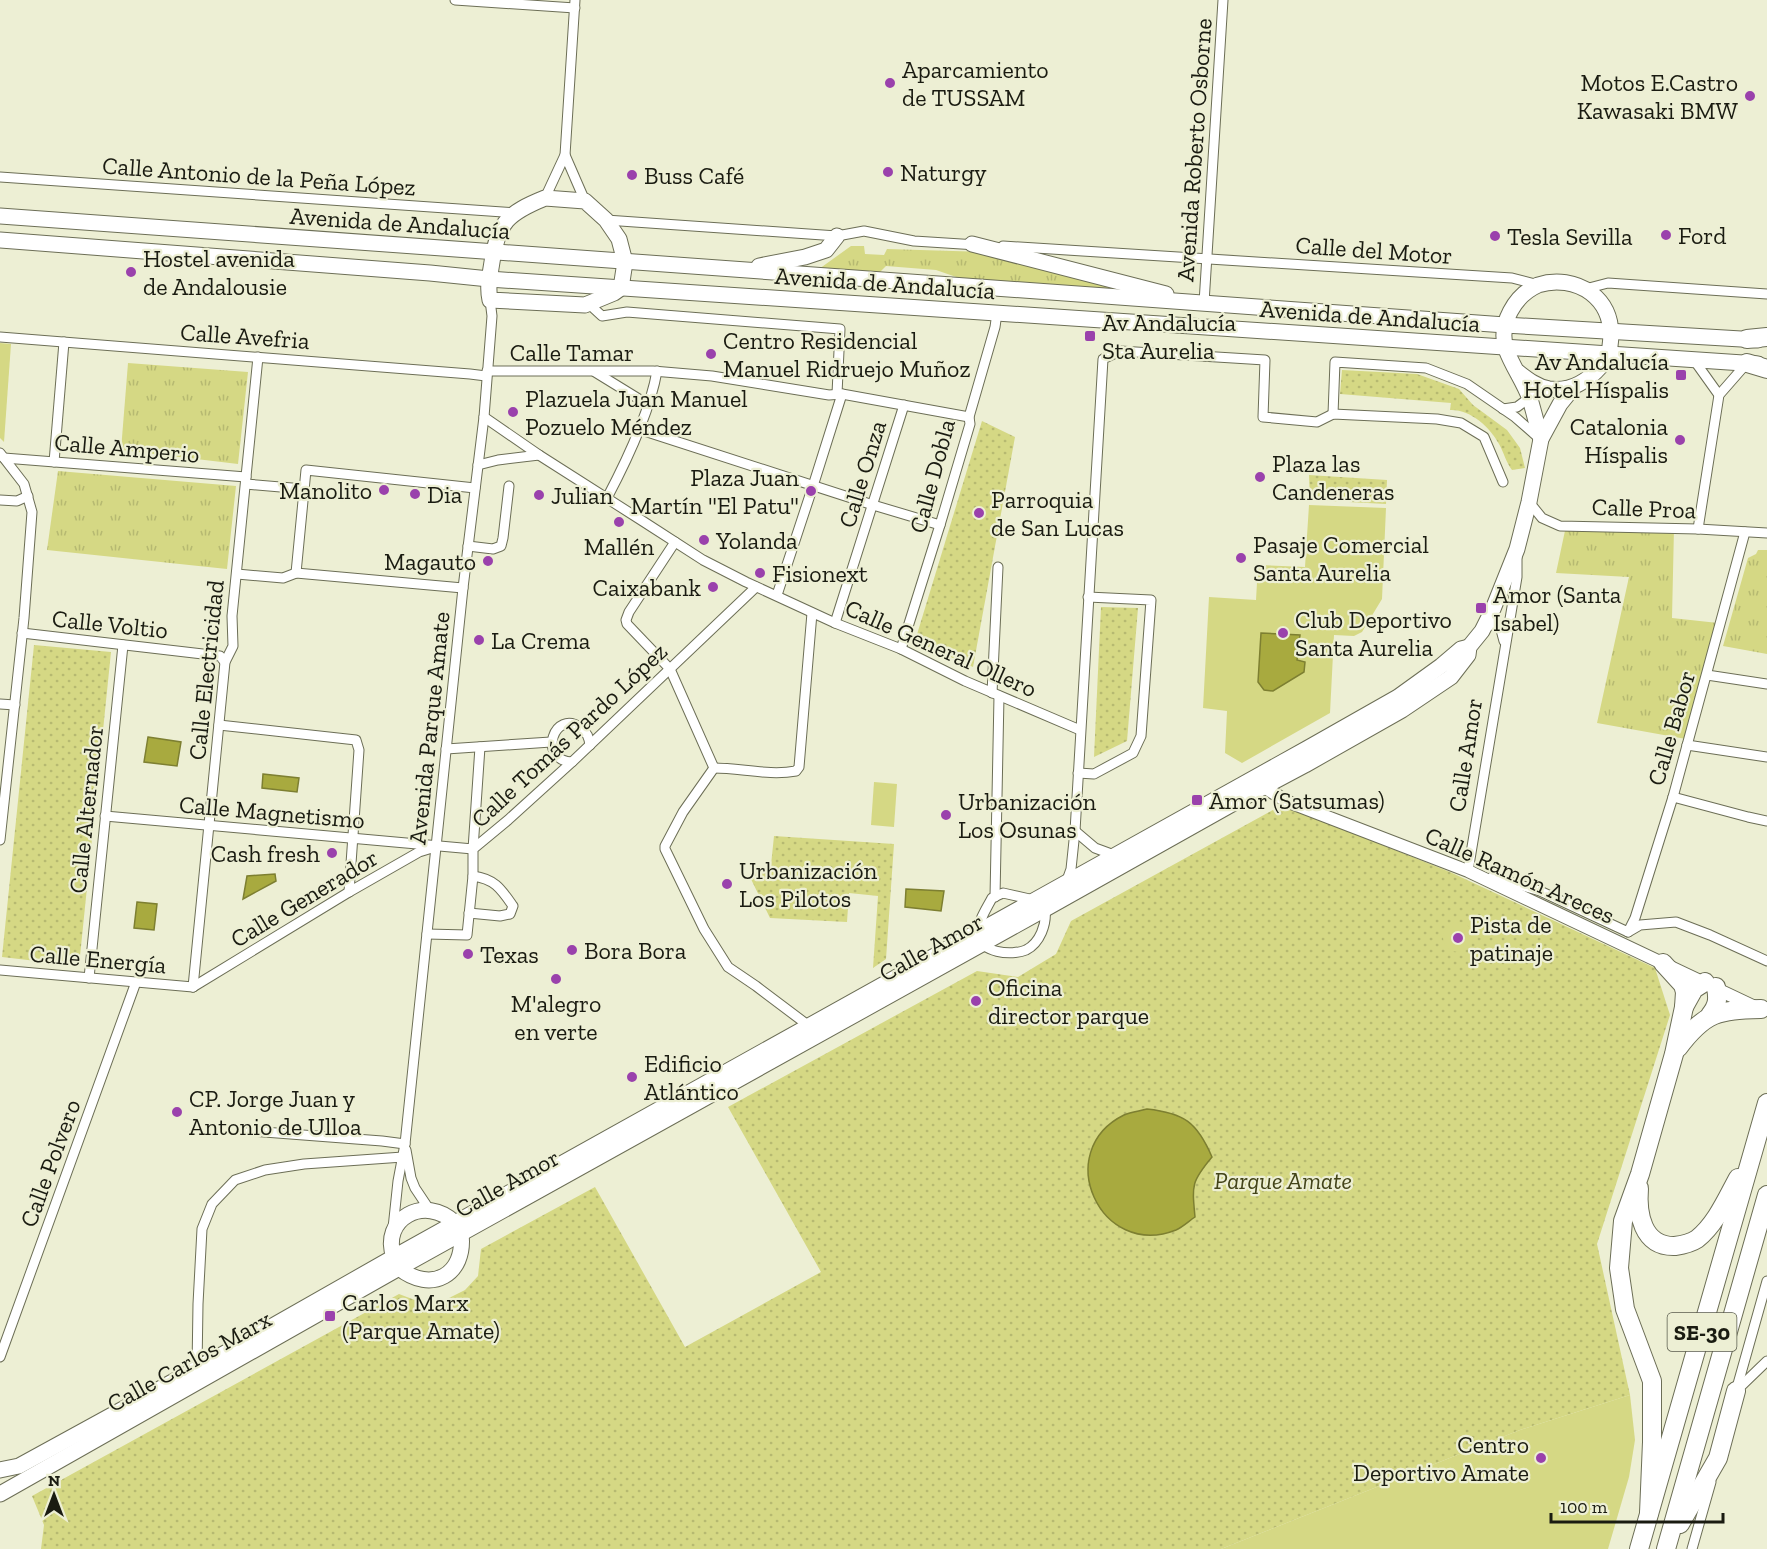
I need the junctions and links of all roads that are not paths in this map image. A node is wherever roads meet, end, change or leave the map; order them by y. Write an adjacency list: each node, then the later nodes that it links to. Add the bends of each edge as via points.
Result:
1 (455, 0): 3 (street)
2 (1223, 0): 15 (street, Avenida Roberto Osborne)
3 (575, 4): 4 (street)
4 (566, 155): 6 (street); 7 (street)
5 (0, 177): 8 (street, Calle Antonio de la Peña López)
6 (545, 198): 7 (main road); 8 (main road)
7 (585, 201): 10 (main road)
8 (516, 213): 14 (main road, via 499,231)
9 (0, 216): 14 (main road, Avenida de Andalucía)
10 (606, 220): 11 (street, Calle del Motor); 16 (main road, via 619,239)
11 (837, 236): 13 (street, Calle del Motor, via 864,231 914,241); 17 (main road, via 826,250)
12 (0, 240): 18 (main road, Avenida de Andalucía)
13 (972, 244): 15 (street, Calle del Motor); 25 (main road)
14 (493, 252): 16 (main road, Avenida de Andalucía); 18 (main road)
15 (1207, 259): 19 (street, Calle del Motor, via 1512,279); 25 (street, Avenida Roberto Osborne)
16 (625, 262): 17 (main road, Avenida de Andalucía); 20 (main road)
17 (738, 270): 25 (main road, Avenida de Andalucía)
18 (489, 279): 20 (main road, Avenida de Andalucía); 23 (main road)
19 (1539, 285): 21 (main road, via 1559,282); 29 (main road, via 1521,296)
20 (621, 288): 26 (main road); 27 (main road, Avenida de Andalucía)
21 (1585, 289): 22 (street, via 1608,282); 30 (main road, via 1609,316)
22 (1767, 294)
23 (490, 300): 24 (main road); 28 (street, Avenida Parque Amate)
24 (516, 301): 26 (main road); 28 (street, via 498,306)
25 (1204, 303): 29 (main road, Avenida de Andalucía)
26 (589, 304): 46 (street, via 602,316 627,312 840,329)
27 (997, 313): 35 (main road, Avenida de Andalucía); 54 (street, Calle Dobla)
28 (492, 316): 44 (street, Avenida Parque Amate)
29 (1505, 325): 30 (main road, Avenida de Andalucía); 35 (main road)
30 (1612, 331): 32 (main road, Avenida de Andalucía); 36 (main road)
31 (0, 337): 34 (street, Calle Avefria)
32 (1747, 339): 33 (highway)
33 (1767, 339)
34 (64, 342): 37 (street, Calle Avefria); 59 (street)
35 (1505, 348): 36 (main road, Avenida de Andalucía); 43 (main road, Calle Amor)
36 (1609, 355): 38 (main road, Avenida de Andalucía); 45 (main road, via 1592,376)
37 (258, 357): 44 (street, Calle Avefria); 61 (street, Calle Electricidad)
38 (1694, 360): 39 (main road, Avenida de Andalucía); 47 (street)
39 (1747, 363): 40 (highway); 47 (street)
40 (1767, 367)
41 (593, 371): 42 (street, Calle Tamar); 44 (street, Calle Tamar); 49 (street)
42 (657, 371): 46 (street, Calle Tamar); 49 (street)
43 (1518, 372): 45 (main road, via 1534,384 1550,389); 48 (main road, Calle Amor)
44 (487, 374): 53 (street, Avenida Parque Amate)
45 (1573, 388): 56 (main road, Calle Amor)
46 (840, 394): 50 (street, Calle Tamar); 64 (street)
47 (1719, 395): 73 (street)
48 (1530, 398): 51 (street); 56 (main road, Calle Amor)
49 (647, 404): 55 (street)
50 (904, 405): 54 (street, Calle Tamar); 71 (street, Calle Onza)
51 (1503, 410): 52 (street, via 1467,384 1426,368 1335,362); 56 (street)
52 (1333, 414): 62 (street, via 1461,423 1484,437); 85 (street, via 1317,422 1263,417 1265,360 1120,351 1103,359)
53 (484, 417): 58 (street, Calle General Ollero); 60 (street, Avenida Parque Amate)
54 (969, 417): 72 (street, Calle Dobla)
55 (638, 429): 64 (street); 68 (street)
56 (1541, 439): 70 (main road, Calle Amor)
57 (2, 455): 59 (street, Calle Amperio); 67 (street, via 24,484)
58 (539, 455): 60 (street); 68 (street, Calle General Ollero)
59 (54, 462): 61 (street, Calle Amperio)
60 (478, 465): 65 (street, Avenida Parque Amate)
61 (246, 481): 66 (street, Calle Amperio); 81 (street, Calle Electricidad)
62 (1503, 482)
63 (509, 486): 77 (street, via 501,546)
64 (813, 486): 71 (street); 84 (street)
65 (475, 488): 66 (street, via 306,470); 77 (street, Avenida Parque Amate)
66 (304, 489): 80 (street)
67 (28, 496): 69 (street, via 17,501); 89 (street, via 32,512)
68 (607, 498): 76 (street, Calle General Ollero)
69 (0, 500)
70 (1529, 502): 73 (street, Calle Proa, via 1542,518 1560,526); 78 (main road, Calle Amor)
71 (873, 506): 72 (street); 87 (street, Calle Onza)
72 (940, 525): 92 (street, Calle Dobla)
73 (1698, 529): 74 (street, Calle Proa)
74 (1745, 532): 75 (street, Calle Proa); 95 (street, Calle Babor)
75 (1767, 533)
76 (675, 542): 82 (street, Calle General Ollero); 94 (street, via 626,620)
77 (468, 546): 83 (street, Avenida Parque Amate)
78 (1517, 549): 88 (main road, Calle Amor); 91 (street, Calle Amor, via 1517,577)
79 (998, 567): 97 (street)
80 (296, 573): 81 (street, via 283,578); 83 (street)
81 (237, 574): 93 (street, Calle Electricidad, via 233,646)
82 (756, 587): 84 (street, Calle General Ollero); 94 (street, Calle Tomás Pardo López)
83 (463, 588): 106 (street, Avenida Parque Amate)
84 (777, 595): 86 (street, Calle General Ollero)
85 (1088, 597): 101 (street); 110 (street, via 1151,600 1141,736 1133,753 1094,774)
86 (812, 613): 87 (street, Calle General Ollero); 109 (street, via 799,767 787,773)
87 (835, 623): 92 (street, Calle General Ollero)
88 (1482, 631): 91 (street, via 1492,624 1500,626); 111 (main road, Calle Amor, via 1469,647 1398,697)
89 (22, 633): 90 (street, Calle Voltio); 99 (street)
90 (123, 645): 93 (street, Calle Voltio, via 220,656); 113 (street, Calle Alternador)
91 (1505, 646): 122 (street, Calle Amor)
92 (901, 649): 97 (street, Calle General Ollero)
93 (225, 663): 100 (street, Calle Electricidad)
94 (670, 669): 103 (street, Calle Tomás Pardo López); 109 (street)
95 (1707, 675): 96 (street); 104 (street, Calle Babor)
96 (1767, 684)
97 (996, 694): 101 (street, Calle General Ollero); 126 (street)
98 (0, 704): 99 (street)
99 (15, 705): 118 (street)
100 (219, 725): 115 (street, Calle Electricidad); 117 (street, via 356,740 359,750)
101 (1080, 730): 110 (street)
102 (551, 742): 103 (street, via 555,732 569,723 585,731); 105 (street); 108 (street, via 556,755)
103 (590, 745): 108 (street, Calle Tomás Pardo López)
104 (1687, 745): 107 (street); 112 (street, Calle Babor)
105 (480, 747): 106 (street); 120 (street)
106 (446, 749): 119 (street, Avenida Parque Amate)
107 (1767, 757)
108 (572, 762): 120 (street, Calle Tomás Pardo López)
109 (714, 768): 142 (street, via 683,812 665,849 704,929 728,967)
110 (1078, 773): 116 (street)
111 (1261, 781): 121 (main road, Calle Amor); 122 (street, Calle Ramón Areces, via 1286,801); 127 (main road, Calle Amor)
112 (1672, 797): 114 (street); 129 (street, Calle Babor)
113 (105, 816): 115 (street, Calle Magnetismo); 135 (street, Calle Alternador)
114 (1767, 821)
115 (208, 826): 117 (street, Calle Magnetismo); 138 (street, Calle Electricidad)
116 (1075, 831): 121 (street, via 1095,848); 124 (street)
117 (353, 839): 119 (street, Calle Magnetismo); 125 (street)
118 (0, 840)
119 (437, 847): 120 (street, Calle Magnetismo); 125 (street, Calle Generador, via 419,852); 130 (street, Avenida Parque Amate)
120 (473, 849): 123 (street, Calle Tomás Pardo López)
121 (1114, 855): 124 (main road, Calle Amor)
122 (1468, 871): 129 (street, via 1540,891); 133 (street, Calle Ramón Areces)
123 (473, 876): 128 (street, Calle Tomás Pardo López); 128 (street, via 494,882 513,906 510,914 500,916)
124 (1067, 882): 127 (main road, Calle Amor); 127 (street)
125 (349, 892): 138 (street, Calle Generador)
126 (995, 897): 127 (street, via 1008,894); 131 (street, via 986,910)
127 (1046, 904): 131 (main road, Calle Amor); 131 (street, via 1047,919 1037,940 1026,949 1013,953 994,950)
128 (469, 913): 130 (street, Calle Tomás Pardo López, via 467,935)
129 (1628, 932): 132 (street, via 1640,925 1676,922)
130 (427, 934): 146 (street, Avenida Parque Amate)
131 (980, 938): 142 (main road, Calle Amor); 152 (main road, Calle Amor)
132 (1767, 962)
133 (1664, 963): 137 (street, Calle Ramón Areces); 139 (highway, via 1683,985)
134 (0, 970): 135 (street, Calle Energía)
135 (89, 978): 136 (street, Calle Energía)
136 (136, 982): 138 (street, Calle Energía); 155 (street, Calle Polvero)
137 (1710, 985): 139 (highway, via 1694,989); 140 (street, Calle Ramón Areces); 141 (highway, via 1718,999)
138 (193, 987)
139 (1684, 1007): 143 (highway)
140 (1764, 1011): 141 (highway, via 1730,1010)
141 (1710, 1015): 143 (highway, via 1692,1030)
142 (809, 1026): 152 (main road, Calle Amor)
143 (1674, 1054): 149 (highway)
144 (1767, 1103): 147 (highway, SE-30)
145 (250, 1131): 146 (street)
146 (405, 1144): 148 (street, Avenida Parque Amate); 151 (street, Avenida Parque Amate, via 411,1178)
147 (1754, 1150): 149 (highway, via 1719,1213 1696,1240 1682,1245 1667,1246 1647,1232 1638,1202); 162 (highway, SE-30)
148 (403, 1156): 153 (street, Avenida Parque Amate); 157 (street, via 294,1165 235,1180 212,1204 202,1229)
149 (1640, 1174): 162 (highway, via 1623,1221 1619,1268 1625,1309 1652,1381)
150 (1767, 1195): 164 (highway, SE-30)
151 (429, 1209): 152 (main road, via 448,1216); 153 (main road, via 418,1210 399,1222 393,1232)
152 (458, 1229): 153 (main road, Calle Amor); 153 (main road, via 460,1258 444,1276 420,1280 409,1275)
153 (395, 1256): 157 (main road, Calle Carlos Marx); 161 (main road, Calle Carlos Marx)
154 (1767, 1281): 158 (street)
155 (0, 1357)
156 (1767, 1361): 158 (street)
157 (197, 1368): 160 (main road, Calle Carlos Marx, via 19,1466)
158 (1736, 1391): 159 (highway)
159 (1718, 1458): 164 (highway); 165 (street)
160 (0, 1470)
161 (0, 1494)
162 (1649, 1514): 163 (highway, SE-30)
163 (1639, 1549)
164 (1666, 1549)
165 (1692, 1549)

